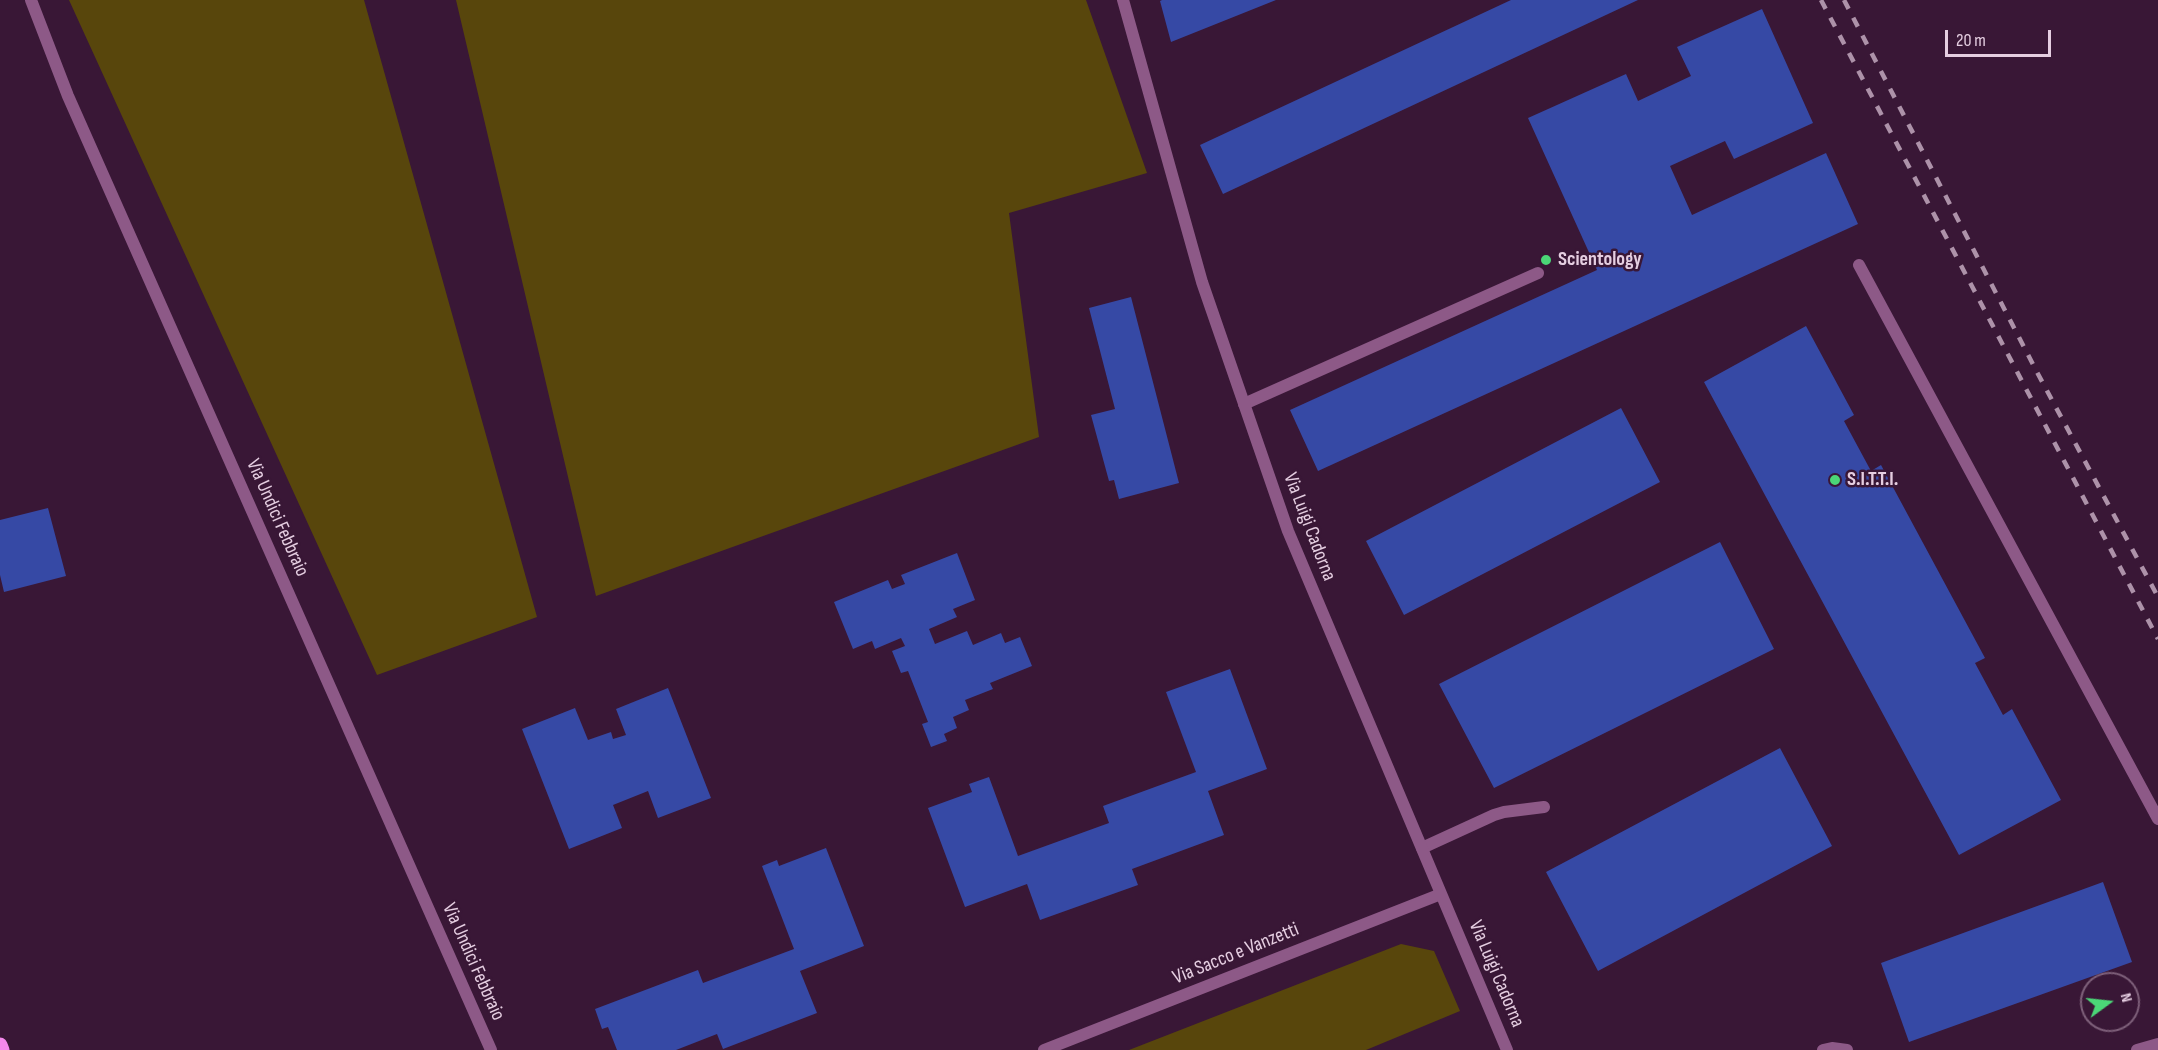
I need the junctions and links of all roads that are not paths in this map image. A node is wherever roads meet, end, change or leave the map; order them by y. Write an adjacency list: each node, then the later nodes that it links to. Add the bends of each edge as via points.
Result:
1 (31, 0): 13 (street, Via Undici Febbraio, via 68,96)
2 (1123, 0): 5 (street, Via Luigi Cadorna, via 1187,232)
3 (1859, 264): 7 (street)
4 (1538, 273): 5 (street)
5 (1244, 404): 8 (street, Via Luigi Cadorna, via 1303,568)
6 (1544, 807): 8 (street, via 1494,815)
7 (2158, 819)
8 (1422, 848): 9 (street, Via Luigi Cadorna)
9 (1441, 894): 14 (street, Via Sacco e Vanzetti); 15 (street, Via Luigi Cadorna)
10 (2158, 1044): 18 (street)
11 (0, 1045): 12 (main road)
12 (2, 1050)
13 (491, 1050)
14 (1044, 1050)
15 (1507, 1050)
16 (1823, 1050): 17 (street)
17 (1847, 1050)
18 (2137, 1050)

